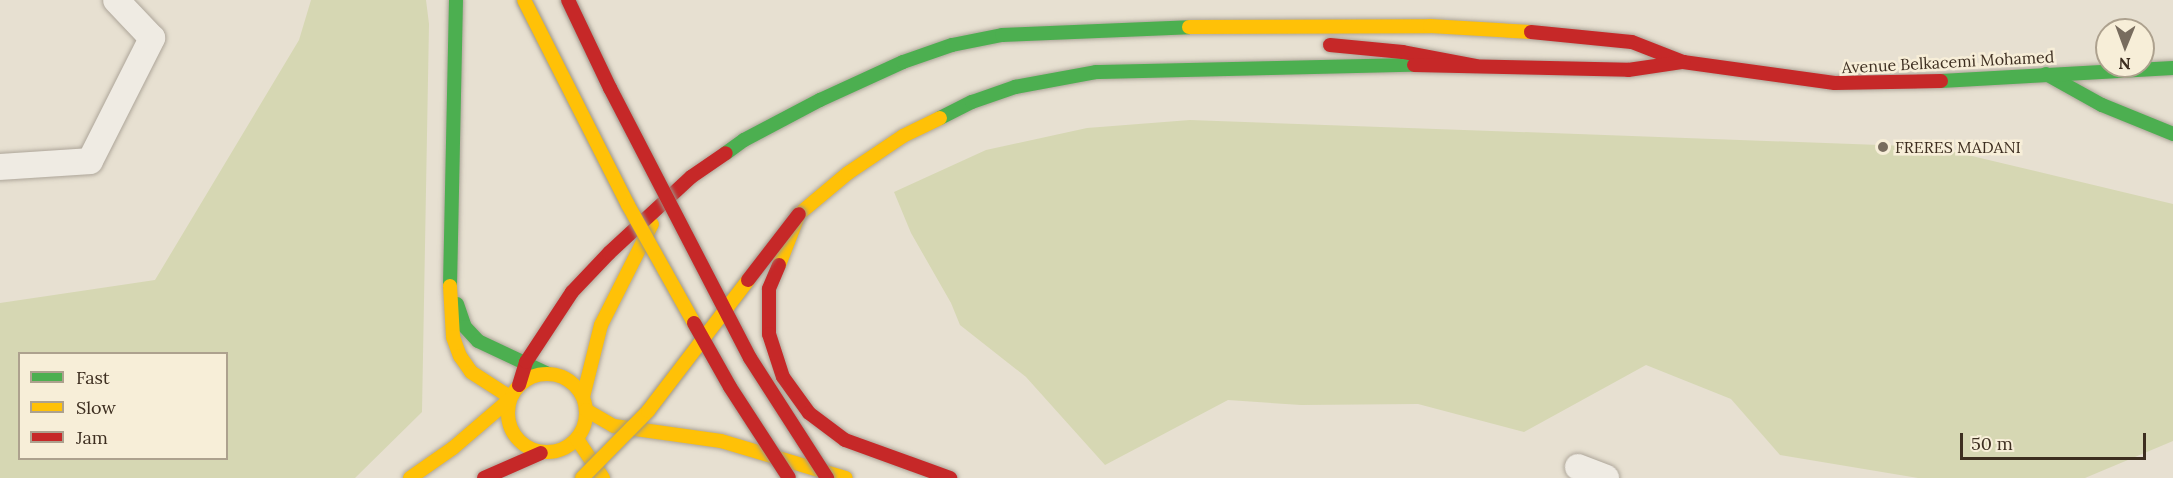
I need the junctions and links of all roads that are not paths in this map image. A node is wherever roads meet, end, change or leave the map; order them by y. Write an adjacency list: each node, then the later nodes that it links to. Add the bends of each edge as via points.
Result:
1 (116, 0): 13 (street, via 152,38 90,161)
2 (456, 0): 16 (main road)
3 (524, 0): 29 (main road, bridge, via 628,205 730,387)
4 (568, 0): 30 (main road, bridge, via 750,358)
5 (1179, 27): 6 (main road, via 1215,36); 8 (main road, Avenue Belkacemi Mohamed, via 1505,29 1632,42); 14 (main road, Avenue Belkacemi Mohamed, via 1002,35 952,45 819,99 744,140 691,177)
6 (1276, 41)
7 (1316, 44): 9 (main road, via 1403,52)
8 (1683, 62): 9 (main road, via 1628,70); 11 (main road, Avenue Belkacemi Mohamed, via 1835,83 1883,84)
9 (1476, 66): 15 (main road, via 1174,68 1055,78 972,102 903,136 848,173)
10 (2173, 68): 11 (main road, Avenue Belkacemi Mohamed)
11 (2046, 74): 12 (main road, via 2102,105)
12 (2173, 134)
13 (0, 166)
14 (661, 206): 17 (main road, Avenue Belkacemi Mohamed, via 589,273); 21 (main road, via 601,325 591,357)
15 (799, 214): 27 (main road, bridge, via 648,411); 32 (main road, bridge, via 769,289 769,334 783,377 809,413 845,440)
16 (449, 274): 17 (main road, via 461,319 471,335); 20 (main road, via 453,338 459,356 471,372)
17 (526, 362): 18 (main road); 19 (main road, Avenue Belkacemi Mohamed)
18 (548, 374): 19 (main road); 21 (main road, via 569,380)
19 (519, 385): 20 (main road)
20 (510, 399): 23 (main road, via 507,411 513,434 520,443); 25 (main road, via 453,448)
21 (585, 404): 22 (main road, via 586,421); 31 (main road, via 614,426 721,441)
22 (577, 439): 23 (main road, via 561,450); 28 (main road)
23 (541, 453): 26 (main road)
24 (1578, 467): 33 (street)
25 (410, 478)
26 (484, 478)
27 (582, 478)
28 (603, 478)
29 (789, 478)
30 (827, 478)
31 (846, 478)
32 (950, 478)
33 (1606, 478)

